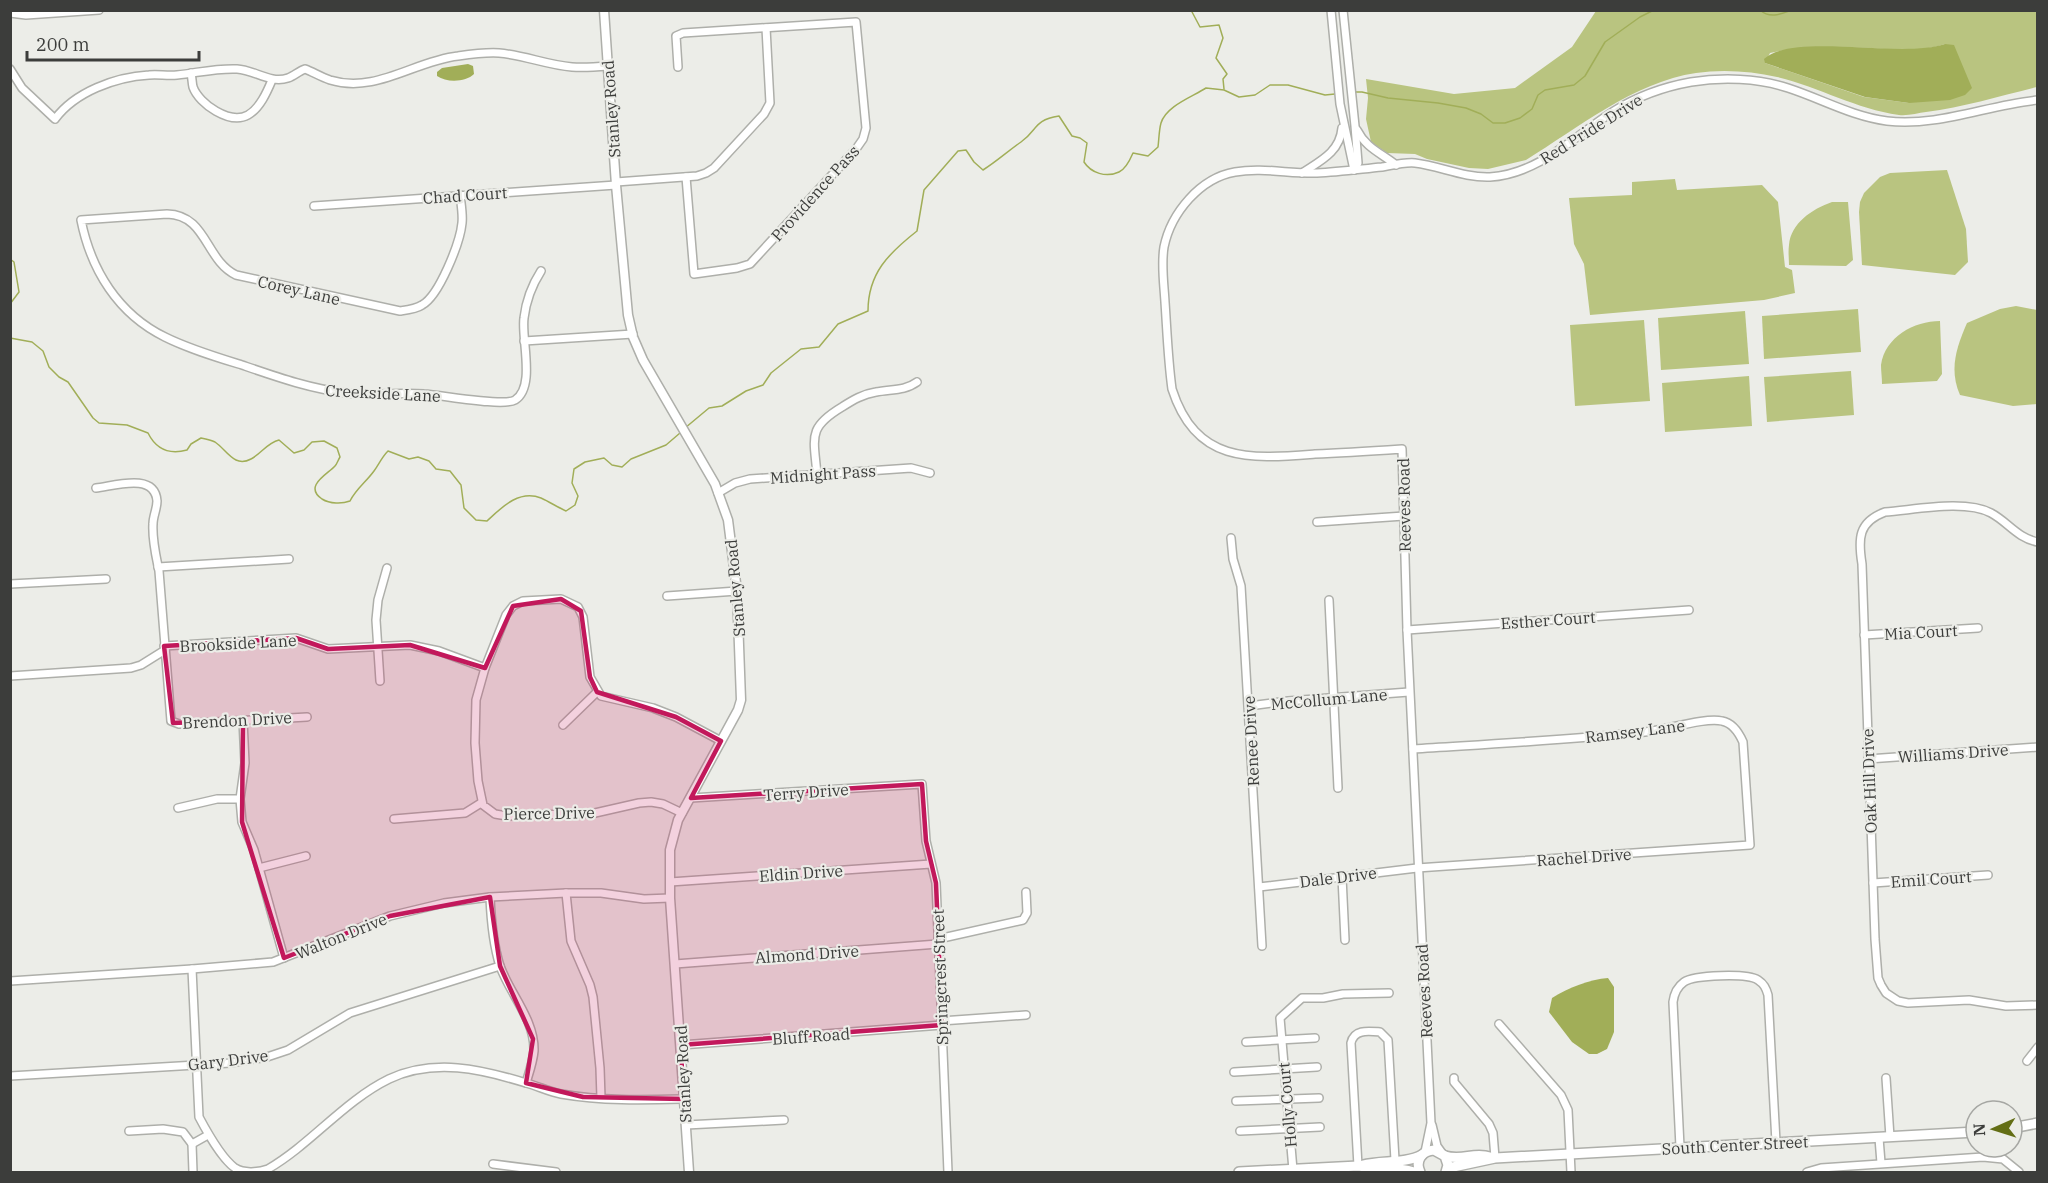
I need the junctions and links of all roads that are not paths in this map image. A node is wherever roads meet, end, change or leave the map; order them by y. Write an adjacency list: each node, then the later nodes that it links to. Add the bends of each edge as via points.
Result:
1 (99, 10): 5 (street)
2 (604, 10): 7 (street, Stanley Road)
3 (1331, 10): 13 (street)
4 (1342, 10): 14 (street)
5 (11, 16)
6 (766, 28): 8 (street, via 676,36); 18 (street, Chad Court, via 771,96 768,109 711,171); 18 (street, Providence Pass, via 856,21 866,122 860,144 750,264 737,268 694,274)
7 (608, 66): 11 (street, via 569,67 499,53 438,60 370,83 328,80 305,69 289,78); 19 (street, Stanley Road)
8 (678, 67)
9 (10, 69): 10 (street, via 22,88 55,119 73,99 116,81)
10 (191, 73): 11 (street, via 245,69); 11 (street, via 201,99 236,118 248,115 258,105)
11 (272, 80)
12 (2037, 100): 15 (street, Red Pride Drive, via 1928,121 1889,121 1847,111 1786,87 1715,79 1688,82 1633,100 1523,170 1490,177 1413,163)
13 (1343, 120): 16 (street); 17 (street, via 1342,135 1334,150)
14 (1355, 126): 15 (street, via 1365,144); 16 (street, via 1358,163)
15 (1396, 165): 16 (street, Red Pride Drive)
16 (1354, 170): 17 (street, Reeves Road)
17 (1302, 173): 31 (street, Reeves Road, via 1246,171 1214,178 1181,209 1170,229 1163,262 1172,389 1188,424 1204,439 1242,456 1269,458 1402,449)
18 (686, 177): 19 (street, Chad Court)
19 (616, 184): 20 (street, Chad Court); 24 (street, Stanley Road)
20 (460, 195): 21 (street, Chad Court); 22 (street, Corey Lane, via 460,236 441,284 422,305 400,311 229,272 192,222 181,215)
21 (314, 206)
22 (81, 220): 25 (street, Creekside Lane, via 91,258 102,280 148,327 176,342 317,389 508,402 517,399 525,386)
23 (541, 271): 25 (street, Creekside Lane, via 526,306)
24 (633, 334): 25 (street); 30 (street, Stanley Road, via 643,360)
25 (524, 341)
26 (917, 382): 28 (street, via 910,387 873,392 823,419 814,436)
27 (930, 473): 28 (street, Midnight Pass, via 911,468)
28 (817, 475): 30 (street, Midnight Pass, via 742,480)
29 (96, 488): 36 (street, via 140,483 150,487 157,500 153,522)
30 (718, 493): 40 (street, Stanley Road, via 728,520)
31 (1404, 516): 32 (street); 45 (street, Reeves Road)
32 (1317, 522)
33 (1231, 538): 55 (street, Renee Drive, via 1241,586)
34 (2037, 542): 46 (street, Oak Hill Drive, via 1983,509 1960,506 1885,512 1869,520 1860,542)
35 (289, 559): 36 (street)
36 (158, 567): 48 (street)
37 (387, 568): 47 (street, via 376,609)
38 (106, 579): 39 (street)
39 (10, 584)
40 (737, 591): 41 (street); 59 (street, Stanley Road, via 741,700)
41 (668, 597)
42 (1329, 600): 54 (street)
43 (1689, 610): 45 (street, Esther Court)
44 (1978, 628): 46 (street, Mia Court)
45 (1407, 630): 53 (street, Reeves Road)
46 (1864, 635): 62 (street, Oak Hill Drive)
47 (376, 647): 48 (street, Brookside Lane, via 327,649 296,638); 49 (street, Brookside Lane, via 410,645); 51 (street)
48 (165, 648): 50 (street, Brookside Lane, via 131,668); 57 (street, Brendon Drive, via 173,723)
49 (485, 668): 52 (street, Pierce Drive, via 513,606 523,601 561,599 581,611 590,677); 67 (street, Pierce Drive, via 474,727)
50 (10, 676)
51 (380, 681)
52 (597, 692): 58 (street); 59 (street, via 612,700 676,717)
53 (1409, 692): 54 (street, McCollum Lane); 61 (street, Reeves Road)
54 (1333, 697): 55 (street, McCollum Lane); 64 (street)
55 (1249, 706): 80 (street, Renee Drive)
56 (307, 717): 57 (street, Brendon Drive)
57 (243, 720): 66 (street, via 245,763)
58 (562, 725)
59 (721, 741): 65 (street, Stanley Road)
60 (2037, 747): 62 (street, Williams Drive)
61 (1413, 749): 71 (street, Ramsey Lane, via 1626,734 1724,721 1731,724 1743,742); 75 (street, Reeves Road)
62 (1868, 759): 79 (street, Oak Hill Drive)
63 (922, 784): 65 (street, Terry Drive); 73 (street, Springcrest Street, via 926,841)
64 (1338, 788)
65 (691, 798): 69 (street, Stanley Road)
66 (240, 799): 68 (street, via 217,799); 74 (street, via 242,822)
67 (482, 803): 69 (street, Pierce Drive, via 495,814 507,816 608,812 651,802); 70 (street, via 465,813)
68 (178, 808)
69 (682, 813): 78 (street, Stanley Road, via 671,841)
70 (394, 819)
71 (1750, 845): 75 (street, Rachel Drive)
72 (306, 856): 74 (street)
73 (932, 864): 78 (street, Eldin Drive); 86 (street, Springcrest Street)
74 (259, 868): 88 (street)
75 (1417, 868): 77 (street, Dale Drive); 118 (street, Reeves Road)
76 (1988, 875): 79 (street, Emil Court)
77 (1342, 877): 80 (street, Dale Drive); 85 (street)
78 (670, 882): 84 (street, Stanley Road)
79 (1873, 883): 94 (street, Oak Hill Drive, via 1876,965 1878,978 1890,997 1908,1003 1969,1000 2006,1006)
80 (1259, 887): 87 (street, Renee Drive)
81 (1026, 892): 86 (street, Almond Drive, via 1028,913 1023,921)
82 (566, 893): 83 (street, Walton Drive); 84 (street, Walton Drive); 112 (street, via 571,941 593,997)
83 (490, 897): 88 (street, Walton Drive, via 390,916); 90 (street)
84 (670, 898): 89 (street, Stanley Road)
85 (1345, 940)
86 (938, 941): 89 (street, Almond Drive); 96 (street, Springcrest Street)
87 (1262, 946)
88 (284, 958): 91 (street, Walton Drive)
89 (675, 964): 101 (street, Stanley Road)
90 (500, 966): 104 (street, Gary Drive, via 350,1013 276,1054); 111 (street, via 532,1032 534,1054)
91 (192, 969): 92 (street, Walton Drive); 104 (street)
92 (10, 981)
93 (1389, 993): 99 (street, Holly Court, via 1302,998 1280,1018)
94 (2037, 1005)
95 (1026, 1015): 96 (street, Bluff Road)
96 (941, 1023): 101 (street, Bluff Road); 143 (street, Springcrest Street)
97 (1499, 1024): 132 (street, via 1564,1099)
98 (1315, 1038): 99 (street)
99 (1281, 1040): 100 (street); 106 (street, Holly Court)
100 (1246, 1042)
101 (681, 1045): 114 (street, Stanley Road)
102 (2037, 1047): 103 (street)
103 (2027, 1061)
104 (197, 1065): 108 (street, Gary Drive); 125 (street, via 199,1117)
105 (1317, 1067): 106 (street)
106 (1283, 1069): 107 (street); 115 (street, Holly Court)
107 (1234, 1072)
108 (10, 1076)
109 (1454, 1078): 134 (street, via 1489,1124)
110 (1886, 1078): 126 (street)
111 (526, 1083): 112 (street, via 558,1094); 125 (street, via 451,1066 400,1075 358,1100 263,1170 249,1172 236,1168)
112 (601, 1098): 114 (street)
113 (1319, 1098): 115 (street)
114 (683, 1099): 119 (street, Stanley Road)
115 (1287, 1099): 116 (street); 121 (street, Holly Court)
116 (1236, 1101)
117 (784, 1120): 119 (street)
118 (1431, 1123): 131 (street, Reeves Road); 133 (street, Reeves Road, via 1437,1146)
119 (686, 1125): 142 (street, Stanley Road)
120 (1320, 1127): 121 (street)
121 (1290, 1128): 123 (street); 139 (street, Holly Court)
122 (129, 1131): 129 (street, via 183,1132)
123 (1240, 1131)
124 (1964, 1133): 126 (main road, South Center Street)
125 (208, 1135): 129 (street)
126 (1890, 1137): 127 (main road, South Center Street)
127 (1879, 1138): 128 (main road, South Center Street); 136 (street)
128 (1776, 1142): 130 (main road, South Center Street); 130 (street, via 1766,987 1750,977 1689,979 1674,994 1673,1011)
129 (192, 1144): 140 (street)
130 (1680, 1148): 132 (main road, South Center Street)
131 (1424, 1154): 133 (main road, South Center Street, via 1434,1150); 135 (main road, via 1413,1160); 146 (main road, via 1418,1164)
132 (1570, 1154): 134 (main road, South Center Street); 148 (street)
133 (1444, 1155): 134 (main road, South Center Street, via 1457,1159 1484,1155); 147 (main road)
134 (1495, 1158): 147 (main road, South Center Street, via 1453,1167)
135 (1395, 1160): 138 (main road); 138 (street, via 1388,1040 1384,1033 1358,1032 1351,1040)
136 (1881, 1163): 149 (street, via 1821,1168); 150 (street, via 1994,1157 2009,1162)
137 (493, 1164): 141 (street)
138 (1358, 1166): 139 (main road); 145 (main road)
139 (1293, 1170): 144 (main road)
140 (193, 1173)
141 (556, 1173)
142 (689, 1173)
143 (948, 1173)
144 (1239, 1173)
145 (1414, 1173)
146 (1420, 1173)
147 (1447, 1173)
148 (1571, 1173)
149 (1807, 1173)
150 (2019, 1173)

